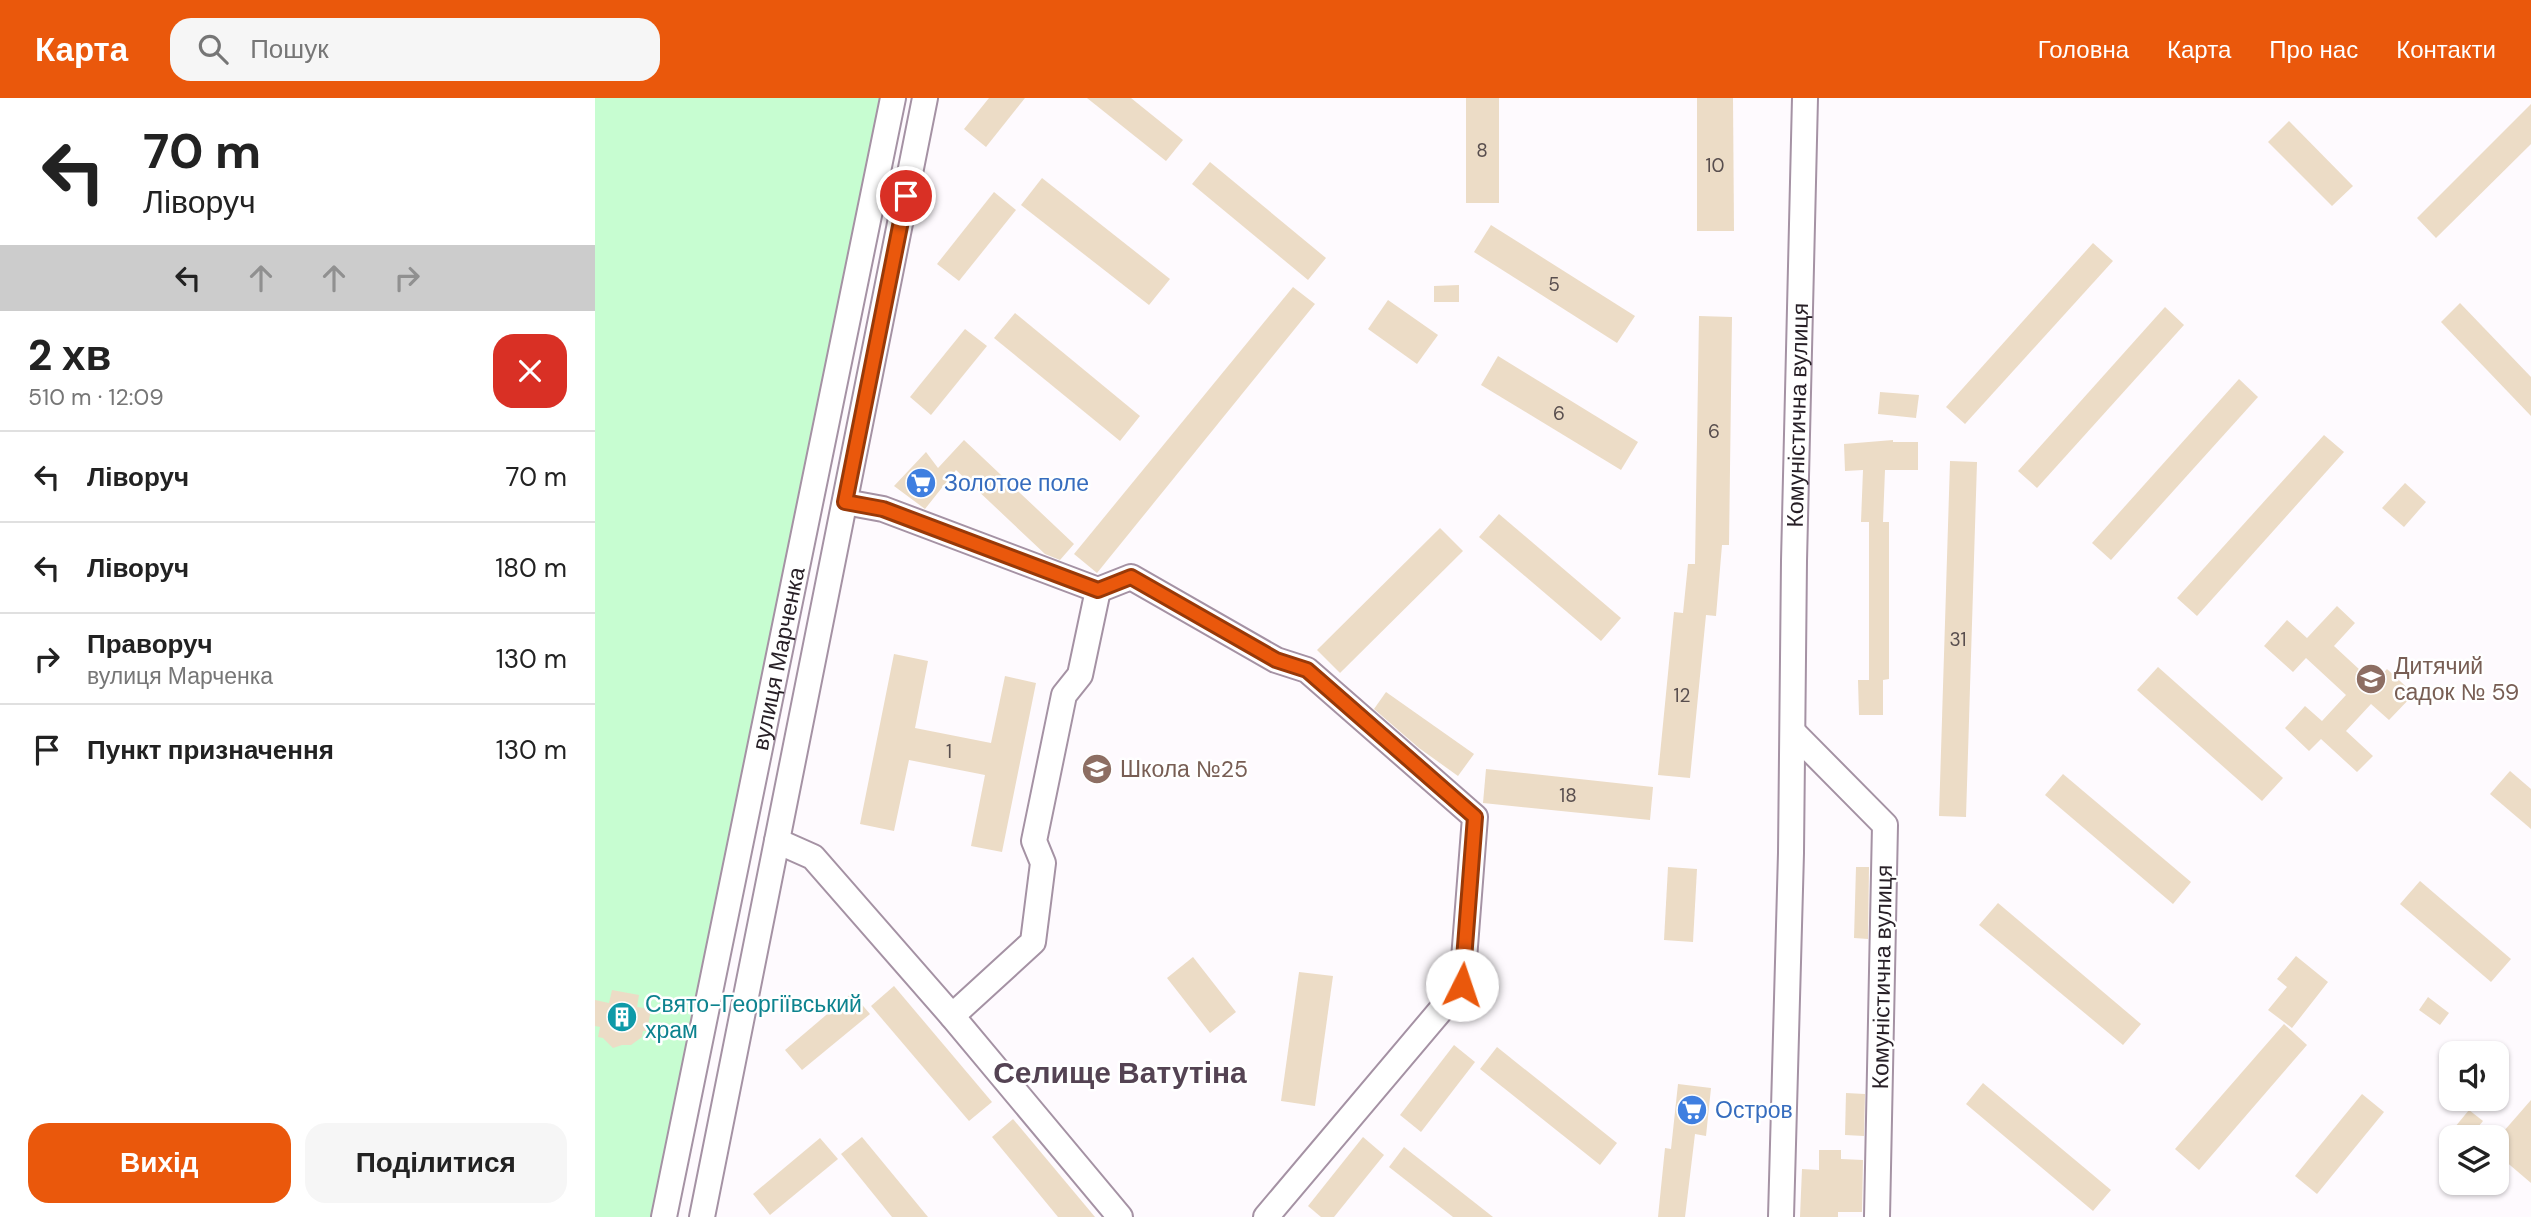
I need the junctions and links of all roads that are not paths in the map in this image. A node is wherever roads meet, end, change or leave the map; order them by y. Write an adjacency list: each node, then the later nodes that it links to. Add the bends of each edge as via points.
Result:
1 (893, 98): 9 (street, вулиця Марченка)
2 (925, 98): 4 (street, вулиця Марченка)
3 (1805, 98): 6 (street, Комуністична вулиця)
4 (845, 502): 5 (street, via 883,509); 7 (street, вулиця Марченка)
5 (1098, 590): 8 (street, via 1080,675 1064,695 1034,841 1043,863 1033,942); 12 (street, via 1131,577 1276,660 1307,670 1475,817 1462,985)
6 (1794, 733): 13 (street, Комуністична вулиця); 14 (street, Комуністична вулиця, via 1885,825)
7 (777, 841): 8 (street, via 813,857); 10 (street, вулиця Марченка)
8 (952, 1016): 11 (street)
9 (664, 1217)
10 (702, 1217)
11 (1119, 1217)
12 (1266, 1217)
13 (1781, 1217)
14 (1878, 1217)

